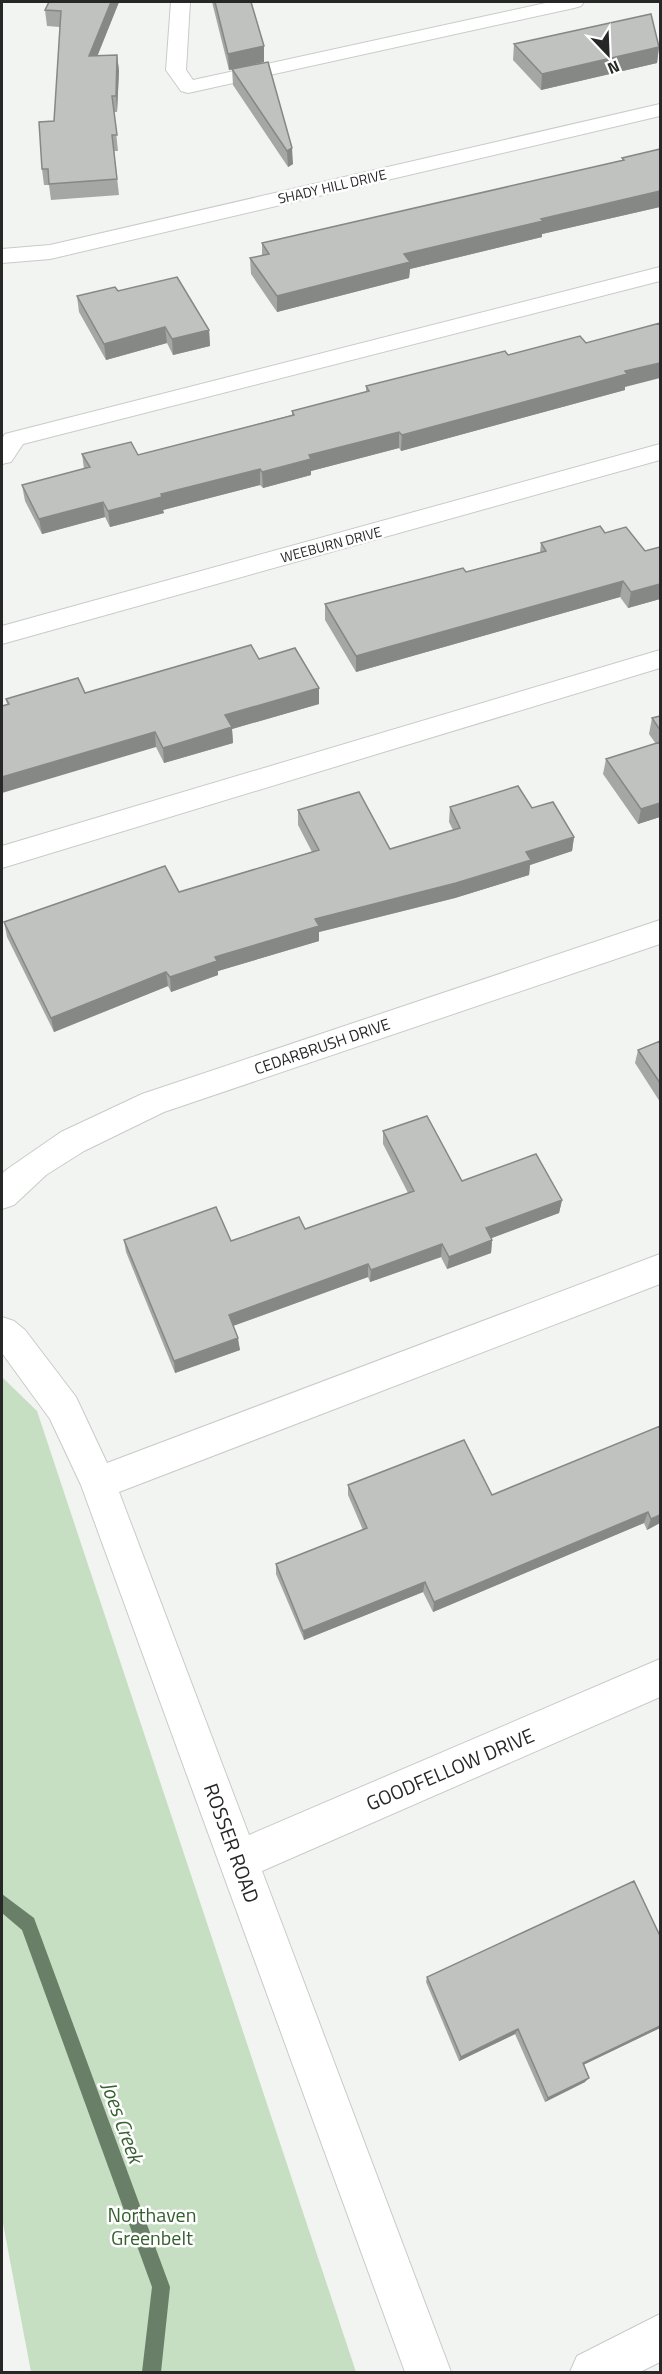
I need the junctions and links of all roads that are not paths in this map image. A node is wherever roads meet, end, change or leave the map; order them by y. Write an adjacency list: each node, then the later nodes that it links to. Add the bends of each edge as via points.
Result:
1 (180, 2): 2 (street, via 176,70 188,87)
2 (574, 2)
3 (660, 110): 4 (street, SHADY HILL DRIVE, via 51,252)
4 (2, 256)
5 (660, 274): 7 (street, via 14,439)
6 (660, 452): 8 (street, WEEBURN DRIVE)
7 (2, 456)
8 (2, 635)
9 (660, 659): 10 (street)
10 (2, 857)
11 (660, 932): 12 (street, CEDARBRUSH DRIVE, via 153,1103 93,1130 36,1163)
12 (2, 1195)
13 (660, 1269): 15 (street)
14 (2, 1332): 15 (street, ROSSER ROAD, via 63,1408)
15 (98, 1483): 17 (street, ROSSER ROAD)
16 (660, 1678): 17 (street, GOODFELLOW DRIVE)
17 (239, 1860): 19 (street, ROSSER ROAD)
18 (660, 2337): 20 (street)
19 (428, 2373)
20 (593, 2373)

